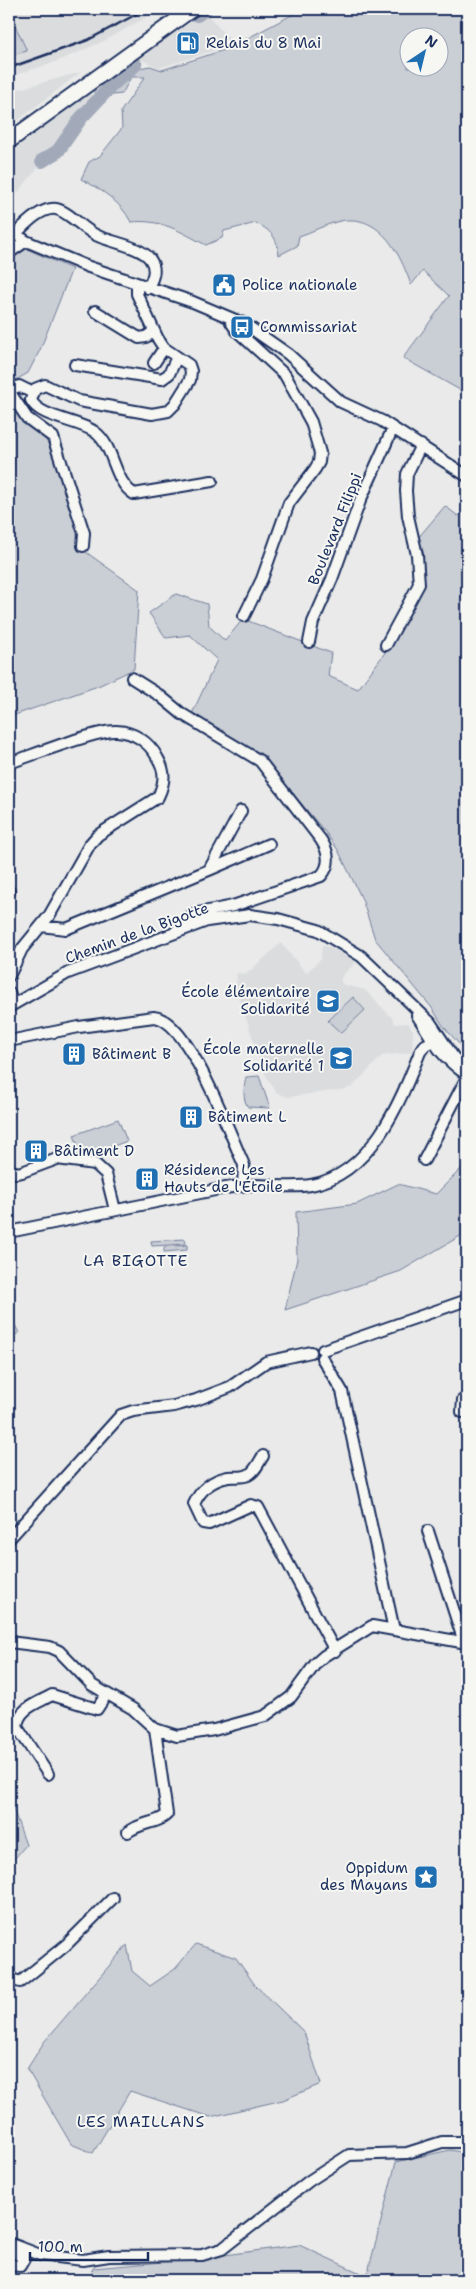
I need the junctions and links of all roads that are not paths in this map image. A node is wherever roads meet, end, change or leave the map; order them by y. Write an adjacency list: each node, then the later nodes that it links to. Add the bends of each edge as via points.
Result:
1 (192, 9): 2 (main road)
2 (9, 141)
3 (12, 232): 4 (street); 7 (street, via 46,211 56,209 88,231 142,252 149,258 154,274)
4 (26, 241): 5 (street); 6 (street)
5 (9, 253)
6 (137, 284): 7 (street); 10 (street, via 137,294)
7 (148, 288): 9 (street)
8 (95, 311): 10 (street, via 139,338)
9 (232, 318): 16 (street, via 272,341 341,402); 21 (street, via 237,331 285,376 311,422 320,453 315,469 289,504 262,579)
10 (154, 331): 11 (street)
11 (164, 348): 12 (street); 13 (street)
12 (177, 357): 14 (street, via 169,374 162,378); 15 (street, via 189,365 190,380 168,412 160,414 80,401 45,384)
13 (154, 363)
14 (74, 365)
15 (33, 393): 19 (street, via 31,400 40,410 87,427 99,436 125,485 134,494); 20 (street, via 19,386 11,394 27,418 53,437 84,533)
16 (393, 428): 17 (street); 22 (street, Boulevard Filippi, via 360,501 313,622)
17 (421, 445): 18 (street); 23 (street, via 407,474 406,491 419,584)
18 (467, 476)
19 (212, 481)
20 (83, 546)
21 (244, 616)
22 (309, 642)
23 (386, 645)
24 (132, 678): 30 (street, via 182,714 260,761 321,840 328,854 326,870 320,876 232,906 193,914)
25 (9, 763): 29 (street, via 115,730 137,736 147,744 161,762 164,774 158,797 98,835 90,844)
26 (241, 811): 28 (street)
27 (269, 844): 28 (street)
28 (209, 870): 29 (street, via 66,929)
29 (41, 926): 31 (street, via 22,949)
30 (173, 933): 33 (street, Chemin de la Bigotte, via 68,973); 34 (street, Chemin de la Bigotte, via 207,921 250,915 318,930 348,946 375,968 430,1022)
31 (9, 976)
32 (9, 992): 33 (street)
33 (11, 1006)
34 (436, 1040): 36 (street, Chemin de la Bigotte); 37 (street, Chemin de la Bigotte, via 451,1063); 40 (street, via 420,1052 406,1086 380,1132 360,1159 343,1173 311,1185)
35 (9, 1041): 40 (street, via 79,1027 163,1018 181,1034 203,1075 244,1165)
36 (467, 1067)
37 (467, 1076): 38 (street)
38 (424, 1160)
39 (9, 1169): 41 (street, via 22,1172 57,1159 95,1164 106,1174)
40 (243, 1186): 41 (street)
41 (115, 1210): 42 (street)
42 (9, 1232)
43 (467, 1300): 44 (street)
44 (323, 1354): 49 (street, via 315,1358 311,1352 266,1362 230,1387 196,1400 121,1415); 50 (street, via 342,1391)
45 (467, 1398): 46 (street, via 463,1400)
46 (462, 1412)
47 (263, 1456): 54 (street, via 248,1475 226,1477 208,1485 194,1504 203,1523 209,1524 251,1505 258,1507)
48 (428, 1531): 51 (street, via 462,1636)
49 (9, 1538)
50 (394, 1630): 53 (street); 54 (street, via 372,1626)
51 (467, 1637)
52 (9, 1642): 55 (street, via 60,1651)
53 (467, 1643)
54 (335, 1651): 56 (street, via 316,1663 291,1697 264,1716 177,1736)
55 (106, 1695): 56 (street, via 133,1709); 57 (street, via 97,1709 52,1695 23,1711 17,1726)
56 (154, 1729): 58 (street, via 167,1814 163,1819 138,1825)
57 (48, 1774)
58 (128, 1832)
59 (113, 1898): 60 (street, via 66,1945 24,1979)
60 (10, 1981)
61 (467, 2142): 62 (street, via 442,2142 407,2153 349,2155 222,2250 202,2255 109,2256 83,2260 40,2255)
62 (9, 2243)
63 (9, 2248): 64 (street, via 24,2259 20,2266)
64 (9, 2265)

